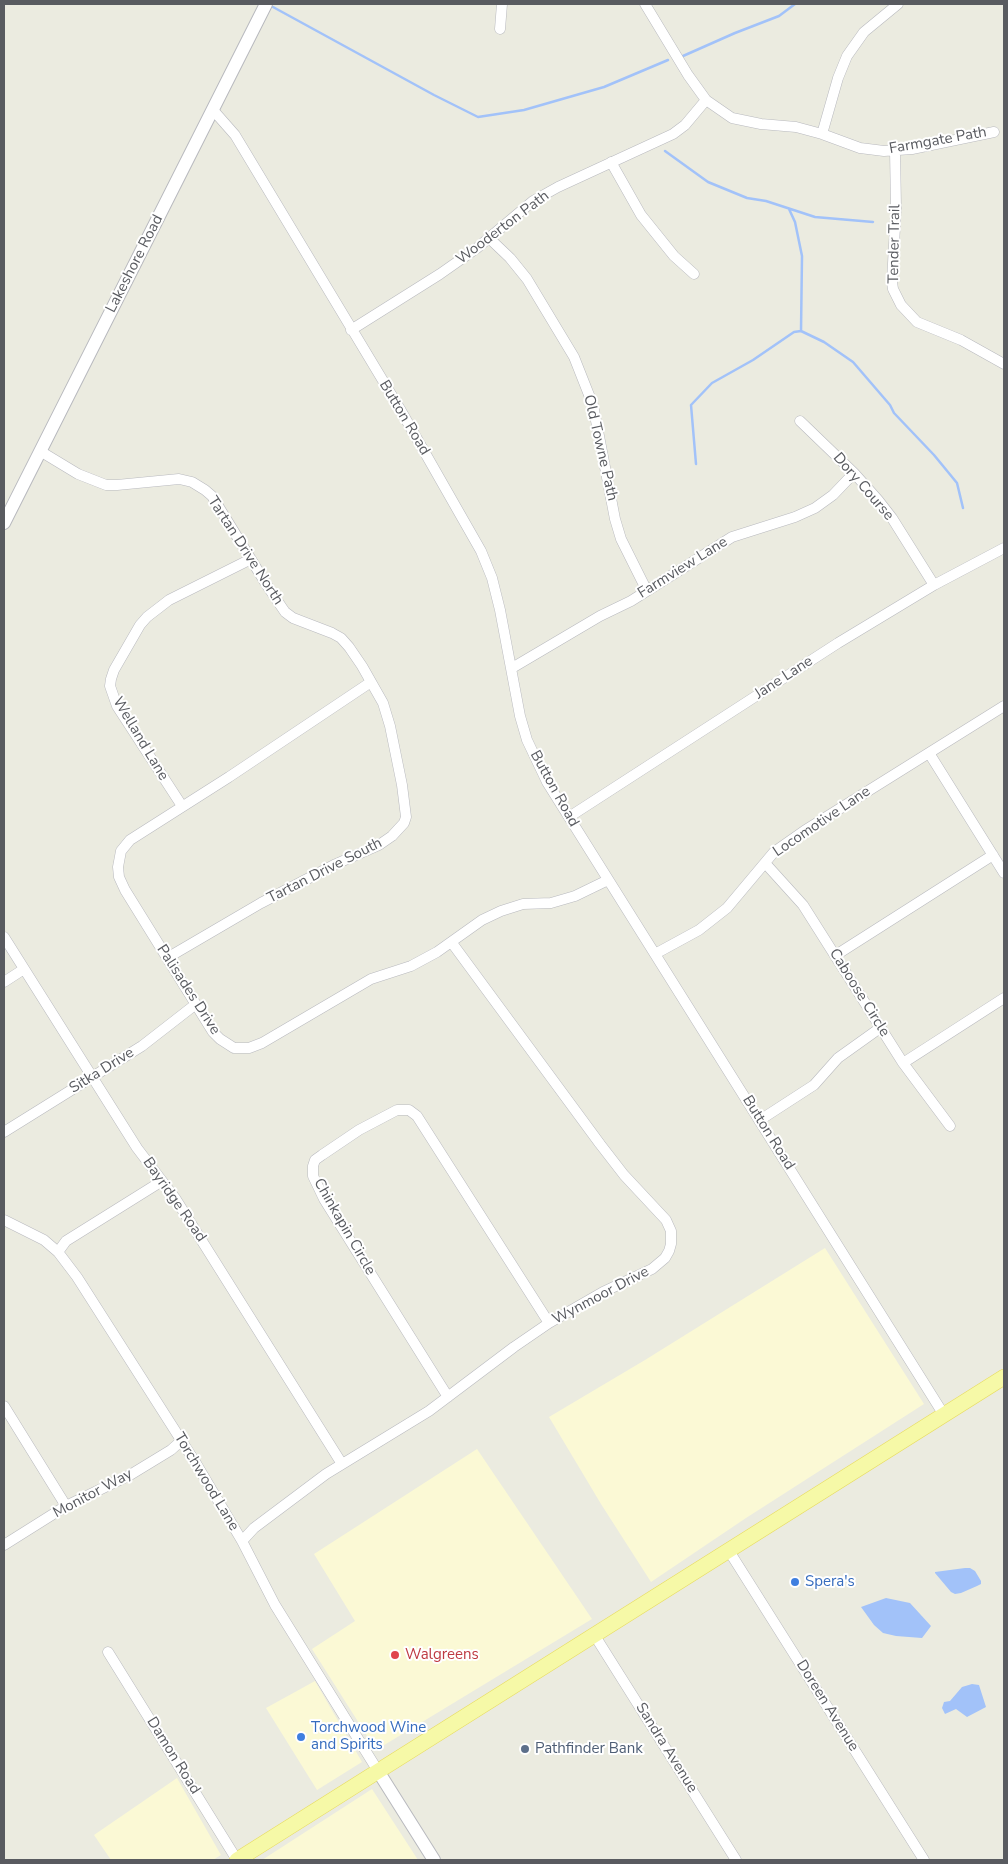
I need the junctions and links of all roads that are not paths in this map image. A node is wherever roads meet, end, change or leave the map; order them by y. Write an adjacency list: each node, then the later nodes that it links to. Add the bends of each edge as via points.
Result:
1 (266, 4): 7 (street, Lakeshore Road)
2 (502, 4): 5 (street)
3 (646, 4): 6 (street, Farmgate Path)
4 (898, 4): 9 (street, via 864,32 846,56)
5 (500, 29)
6 (706, 100): 9 (street, Farmgate Path, via 732,118); 11 (street, Wooderton Path, via 700,110 673,134)
7 (213, 110): 14 (street, Button Road, via 235,135); 17 (street, Lakeshore Road)
8 (994, 132): 10 (street, Farmgate Path)
9 (822, 134): 10 (street, Farmgate Path, via 860,148)
10 (895, 150): 15 (street, Tender Trail, via 892,282 901,305 917,322 961,340)
11 (610, 162): 12 (street, Wooderton Path, via 533,201); 13 (street, via 641,215 674,256)
12 (489, 238): 14 (street, Wooderton Path, via 440,274); 23 (street, Old Towne Path, via 527,279 574,357 592,405 621,539)
13 (694, 274)
14 (352, 330): 24 (street, Button Road, via 480,552 492,578)
15 (1004, 364)
16 (800, 421): 18 (street, Dory Course)
17 (40, 451): 19 (street, Lakeshore Road); 21 (street, Tartan Drive North, via 78,474 106,485 169,479 192,482 212,496)
18 (854, 473): 22 (street, Dory Course, via 892,518); 23 (street, Farmview Lane, via 815,508 732,537)
19 (5, 518)
20 (1004, 548): 22 (street, Jane Lane)
21 (250, 559): 25 (street, Tartan Drive North, via 285,612 341,638); 28 (street, Welland Lane, via 169,600 146,616 111,679 112,696 117,706)
22 (934, 585): 29 (street, Jane Lane, via 838,643)
23 (647, 591): 24 (street, Farmview Lane)
24 (512, 668): 29 (street, Button Road, via 520,716 528,740 547,782)
25 (372, 682): 28 (street, Palisades Drive); 38 (street, Tartan Drive South, via 390,726 406,808 404,823 379,845 260,903)
26 (1004, 706): 27 (street, Locomotive Lane)
27 (929, 752): 30 (street); 31 (street, Locomotive Lane, via 804,831)
28 (182, 806): 38 (street, Palisades Drive, via 130,840 121,851 118,867 125,890)
29 (569, 817): 33 (street, Button Road)
30 (993, 855): 32 (street); 37 (street)
31 (765, 862): 36 (street, Locomotive Lane, via 727,908 699,930); 37 (street, Caboose Circle, via 803,905)
32 (1004, 873)
33 (608, 880): 35 (street, Palisades Drive, via 576,896 551,903 523,904 501,911 482,920); 36 (street, Button Road)
34 (4, 937): 39 (street, Bayridge Road)
35 (452, 942): 42 (street, Palisades Drive, via 411,966 371,979 249,1048 234,1048 220,1039); 52 (street, Wynmoor Drive, via 600,1144 660,1211 671,1231 669,1251 652,1270 603,1292)
36 (655, 954): 46 (street, Button Road)
37 (836, 955): 43 (street, Caboose Circle)
38 (167, 958): 42 (street, Palisades Drive)
39 (24, 969): 40 (street); 45 (street, Bayridge Road)
40 (4, 982)
41 (1004, 998): 44 (street)
42 (196, 1004): 45 (street, Sitka Drive, via 142,1046)
43 (880, 1028): 44 (street, Caboose Circle); 46 (street, via 838,1058 814,1085)
44 (902, 1063): 47 (street, Caboose Circle)
45 (91, 1076): 48 (street, Sitka Drive); 49 (street, Bayridge Road)
46 (760, 1120): 56 (street, Button Road)
47 (950, 1126)
48 (4, 1132)
49 (162, 1181): 51 (street, via 66,1241); 58 (street, Bayridge Road)
50 (4, 1220): 51 (street, Torchwood Lane, via 44,1240)
51 (58, 1252): 57 (street, Torchwood Lane)
52 (549, 1323): 54 (street, Wynmoor Drive); 54 (street, Chinkapin Circle, via 417,1116 409,1110 397,1110 322,1155 313,1166 313,1176 324,1199)
53 (1004, 1377): 56 (main road)
54 (448, 1398): 58 (street, Wynmoor Drive)
55 (4, 1406): 59 (street)
56 (944, 1415): 62 (main road)
57 (181, 1441): 59 (street, Monitor Way, via 130,1475); 60 (street, Torchwood Lane)
58 (342, 1464): 60 (street, Wynmoor Drive, via 254,1528)
59 (66, 1506): 61 (street, Monitor Way)
60 (242, 1541): 65 (street, Torchwood Lane, via 275,1606)
61 (4, 1545)
62 (729, 1551): 63 (main road); 69 (street, Doreen Avenue)
63 (595, 1636): 65 (main road); 68 (street, Sandra Avenue)
64 (108, 1652): 66 (street, Damon Road)
65 (378, 1771): 66 (main road); 67 (street)
66 (237, 1860)
67 (434, 1860)
68 (736, 1860)
69 (924, 1860)

